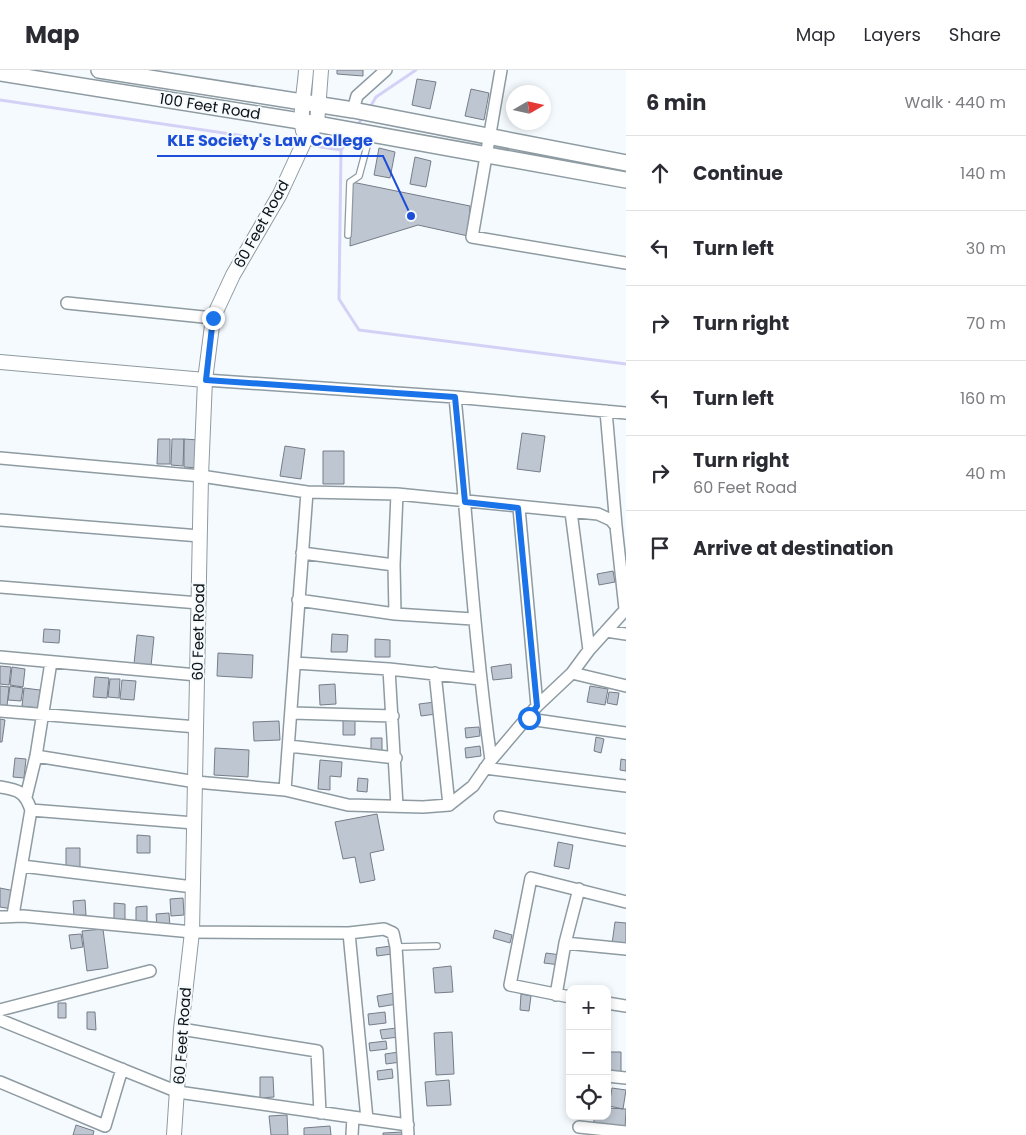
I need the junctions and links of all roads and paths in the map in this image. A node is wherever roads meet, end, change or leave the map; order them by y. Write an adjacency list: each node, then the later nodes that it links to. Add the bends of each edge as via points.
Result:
1 (99, 70): 7 (main road, 100 Feet Road)
2 (306, 70): 7 (street)
3 (321, 70): 7 (street)
4 (386, 70): 8 (street, via 357,96)
5 (502, 70): 12 (street)
6 (0, 73): 9 (main road, 100 Feet Road)
7 (312, 103): 8 (main road, 100 Feet Road); 9 (street); 10 (street)
8 (361, 112): 12 (main road, 100 Feet Road)
9 (300, 121): 10 (main road, 100 Feet Road); 13 (street)
10 (317, 124): 11 (main road, 100 Feet Road); 13 (street, 60 Feet Road)
11 (360, 131): 14 (main road, 100 Feet Road); 17 (lane, via 359,176 350,182)
12 (490, 138): 14 (street); 15 (main road, 100 Feet Road)
13 (303, 143): 20 (street, 60 Feet Road, via 280,194 233,275)
14 (488, 154): 16 (main road, 100 Feet Road); 18 (street, via 472,237)
15 (626, 163)
16 (626, 180)
17 (348, 235)
18 (626, 262)
19 (67, 303): 20 (street)
20 (213, 318): 22 (street, 60 Feet Road)
21 (0, 362): 22 (street)
22 (206, 380): 23 (street); 27 (street, 60 Feet Road)
23 (455, 397): 24 (street); 30 (street)
24 (606, 411): 25 (street); 34 (street)
25 (626, 413)
26 (0, 458): 27 (street)
27 (201, 476): 28 (street); 35 (street, 60 Feet Road)
28 (307, 492): 29 (street); 36 (street)
29 (396, 494): 30 (street); 37 (street)
30 (465, 502): 31 (street); 43 (street)
31 (518, 508): 32 (street); 56 (street)
32 (570, 512): 34 (street, via 598,514); 46 (street)
33 (0, 520): 35 (street)
34 (616, 526): 41 (street)
35 (200, 536): 40 (street, 60 Feet Road)
36 (302, 553): 37 (street); 39 (street)
37 (394, 564): 42 (street)
38 (0, 587): 40 (street)
39 (298, 600): 42 (street); 49 (street)
40 (199, 602): 53 (street, 60 Feet Road)
41 (626, 609): 44 (street)
42 (395, 614): 43 (street)
43 (473, 619): 54 (street)
44 (606, 631): 45 (street); 46 (street)
45 (626, 634)
46 (589, 650): 52 (street)
47 (0, 657): 48 (street)
48 (51, 662): 53 (street); 59 (street)
49 (295, 663): 50 (street); 58 (street)
50 (390, 669): 51 (street); 60 (street)
51 (435, 673): 54 (street); 73 (street)
52 (572, 674): 55 (street); 56 (street)
53 (198, 675): 62 (street, 60 Feet Road)
54 (480, 679): 67 (street)
55 (626, 686)
56 (537, 706): 61 (street)
57 (0, 711): 59 (street)
58 (292, 713): 60 (street); 64 (street)
59 (42, 716): 62 (street); 65 (street)
60 (393, 716): 66 (street)
61 (529, 718): 63 (street); 67 (street)
62 (196, 727): 68 (street, 60 Feet Road)
63 (626, 734)
64 (289, 746): 66 (street); 71 (street)
65 (36, 756): 68 (street); 72 (street)
66 (396, 758): 74 (street)
67 (488, 764): 69 (street); 73 (street, via 473,786)
68 (196, 782): 71 (street); 77 (street, 60 Feet Road)
69 (626, 786)
70 (0, 788): 72 (street, via 14,790)
71 (285, 790): 74 (street, via 348,805)
72 (26, 797): 75 (street)
73 (449, 805): 74 (street)
74 (397, 806)
75 (31, 810): 77 (street); 79 (street)
76 (500, 817): 78 (street)
77 (194, 823): 80 (street, 60 Feet Road)
78 (626, 840)
79 (22, 866): 80 (street); 83 (street)
80 (193, 887): 85 (street, 60 Feet Road)
81 (579, 889): 82 (street); 87 (street); 92 (street, via 531,878 510,985)
82 (626, 902)
83 (13, 915): 84 (street); 85 (street)
84 (0, 917)
85 (192, 932): 86 (street); 98 (street, 60 Feet Road)
86 (349, 932): 89 (street, via 384,930 393,933); 106 (street)
87 (565, 943): 90 (street); 92 (street)
88 (438, 946): 89 (lane)
89 (396, 948): 108 (street)
90 (626, 950)
91 (150, 971): 96 (street)
92 (556, 995): 93 (street)
93 (566, 996)
94 (611, 1004): 95 (street)
95 (626, 1006)
96 (0, 1010)
97 (0, 1020): 99 (street)
98 (181, 1029): 103 (street, 60 Feet Road); 104 (street, via 317,1051)
99 (122, 1069): 102 (street, via 104,1126); 103 (street)
100 (626, 1074): 101 (street)
101 (611, 1076)
102 (0, 1082)
103 (178, 1092): 104 (street); 110 (street, 60 Feet Road)
104 (320, 1113): 105 (street)
105 (353, 1118): 106 (street); 111 (street)
106 (367, 1120): 108 (street)
107 (579, 1127): 109 (street)
108 (408, 1130)
109 (626, 1132)
110 (174, 1135)
111 (352, 1135)

